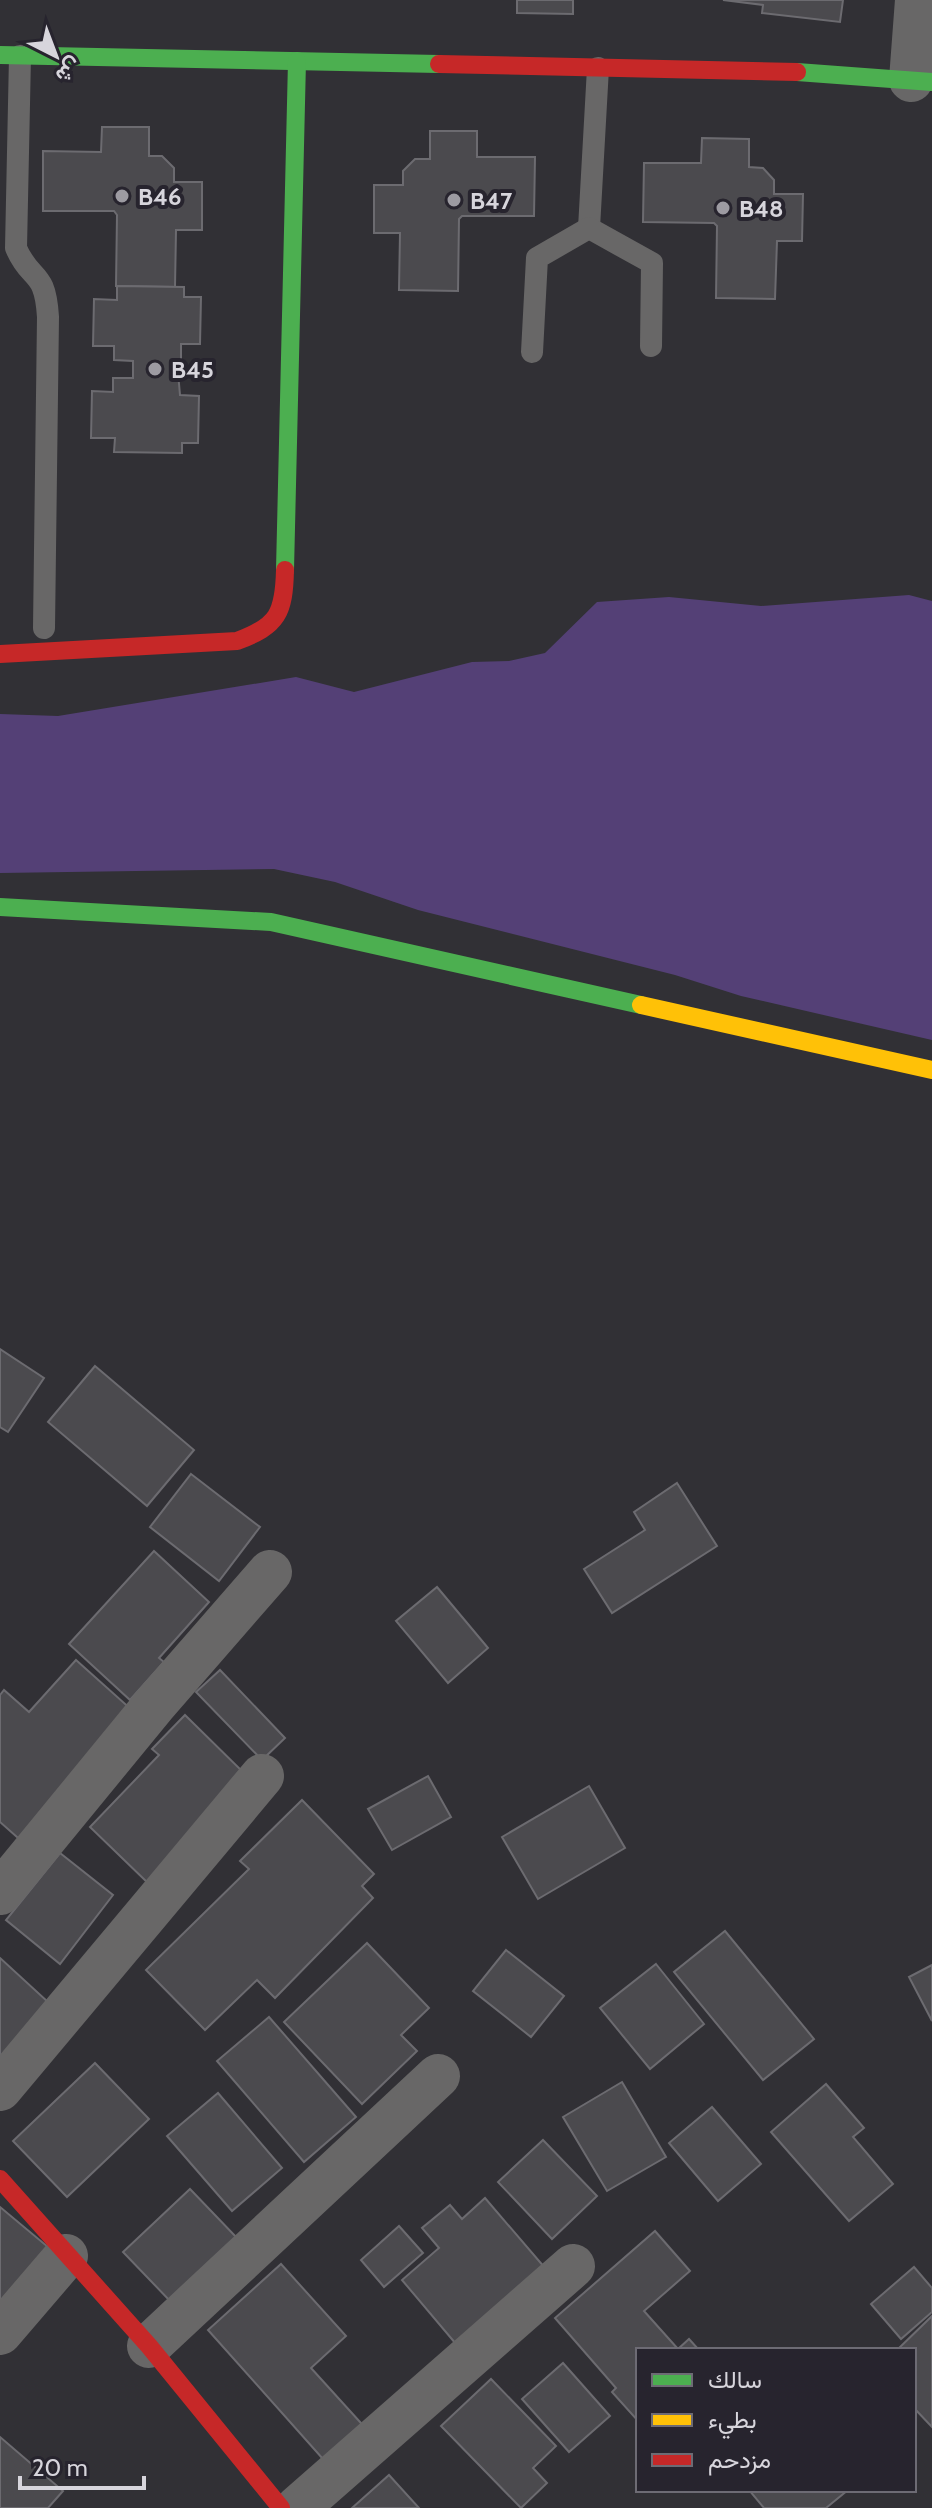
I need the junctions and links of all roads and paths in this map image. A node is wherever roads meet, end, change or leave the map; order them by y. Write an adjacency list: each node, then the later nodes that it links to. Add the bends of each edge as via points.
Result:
1 (917, 0): 5 (street)
2 (10, 56): 3 (street); 9 (lane, via 16,248 47,291)
3 (297, 61): 4 (street); 10 (street, via 284,604 265,631 237,641)
4 (598, 68): 5 (street, via 811,72); 6 (lane)
5 (921, 81)
6 (589, 228): 7 (lane, via 652,263); 8 (lane, via 537,258)
7 (651, 346)
8 (532, 352)
9 (44, 628)
10 (0, 654)
11 (0, 907): 12 (street, via 271,922)
12 (932, 1070)
13 (270, 1572): 15 (street)
14 (262, 1776): 17 (street)
15 (0, 1893)
16 (438, 2076): 22 (street)
17 (0, 2089)
18 (0, 2179): 19 (street)
19 (66, 2256): 21 (street); 22 (street)
20 (573, 2266): 24 (street)
21 (0, 2333)
22 (149, 2346): 23 (street)
23 (281, 2508)
24 (297, 2508)

